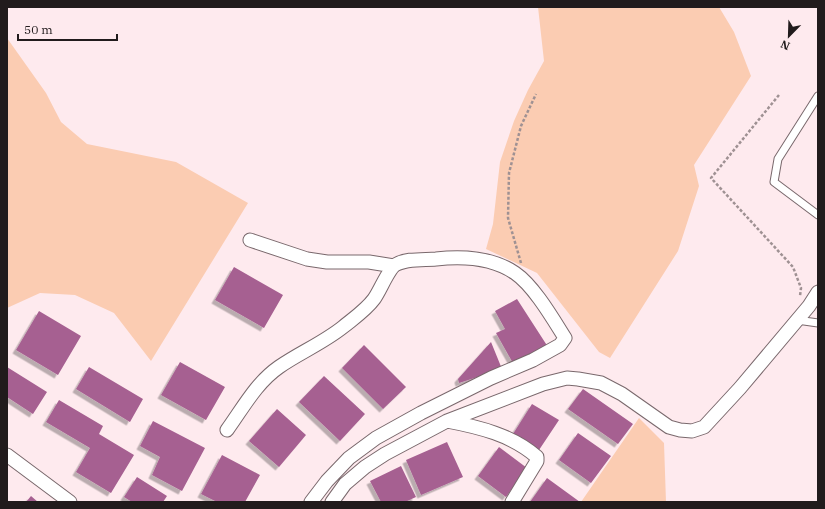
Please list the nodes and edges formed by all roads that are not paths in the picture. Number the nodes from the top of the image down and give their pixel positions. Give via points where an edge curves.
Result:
1 (818, 96) edge
2 (818, 216) edge
3 (250, 240) dead end
4 (394, 266) junction
5 (818, 292) edge
6 (797, 320) junction
7 (818, 323) edge
8 (447, 421) junction
9 (227, 430) dead end
10 (7, 455) edge
11 (70, 502) edge
12 (311, 502) edge
13 (332, 502) edge
14 (512, 502) edge

1 - 2 lane via 778,159 774,182
3 - 4 street via 314,260 369,262
4 - 9 street via 374,299 362,312 273,372 258,386
4 - 12 street via 404,262 440,258 480,259 501,265 525,283 550,313 564,338 560,345 533,360 420,413 376,438 349,458
5 - 6 street
6 - 7 lane
6 - 8 street via 714,417 704,427 692,431 669,426 601,383 567,378 543,384
8 - 13 street via 365,467 345,484
8 - 14 street via 488,430 518,443 537,457 537,462
10 - 11 street

